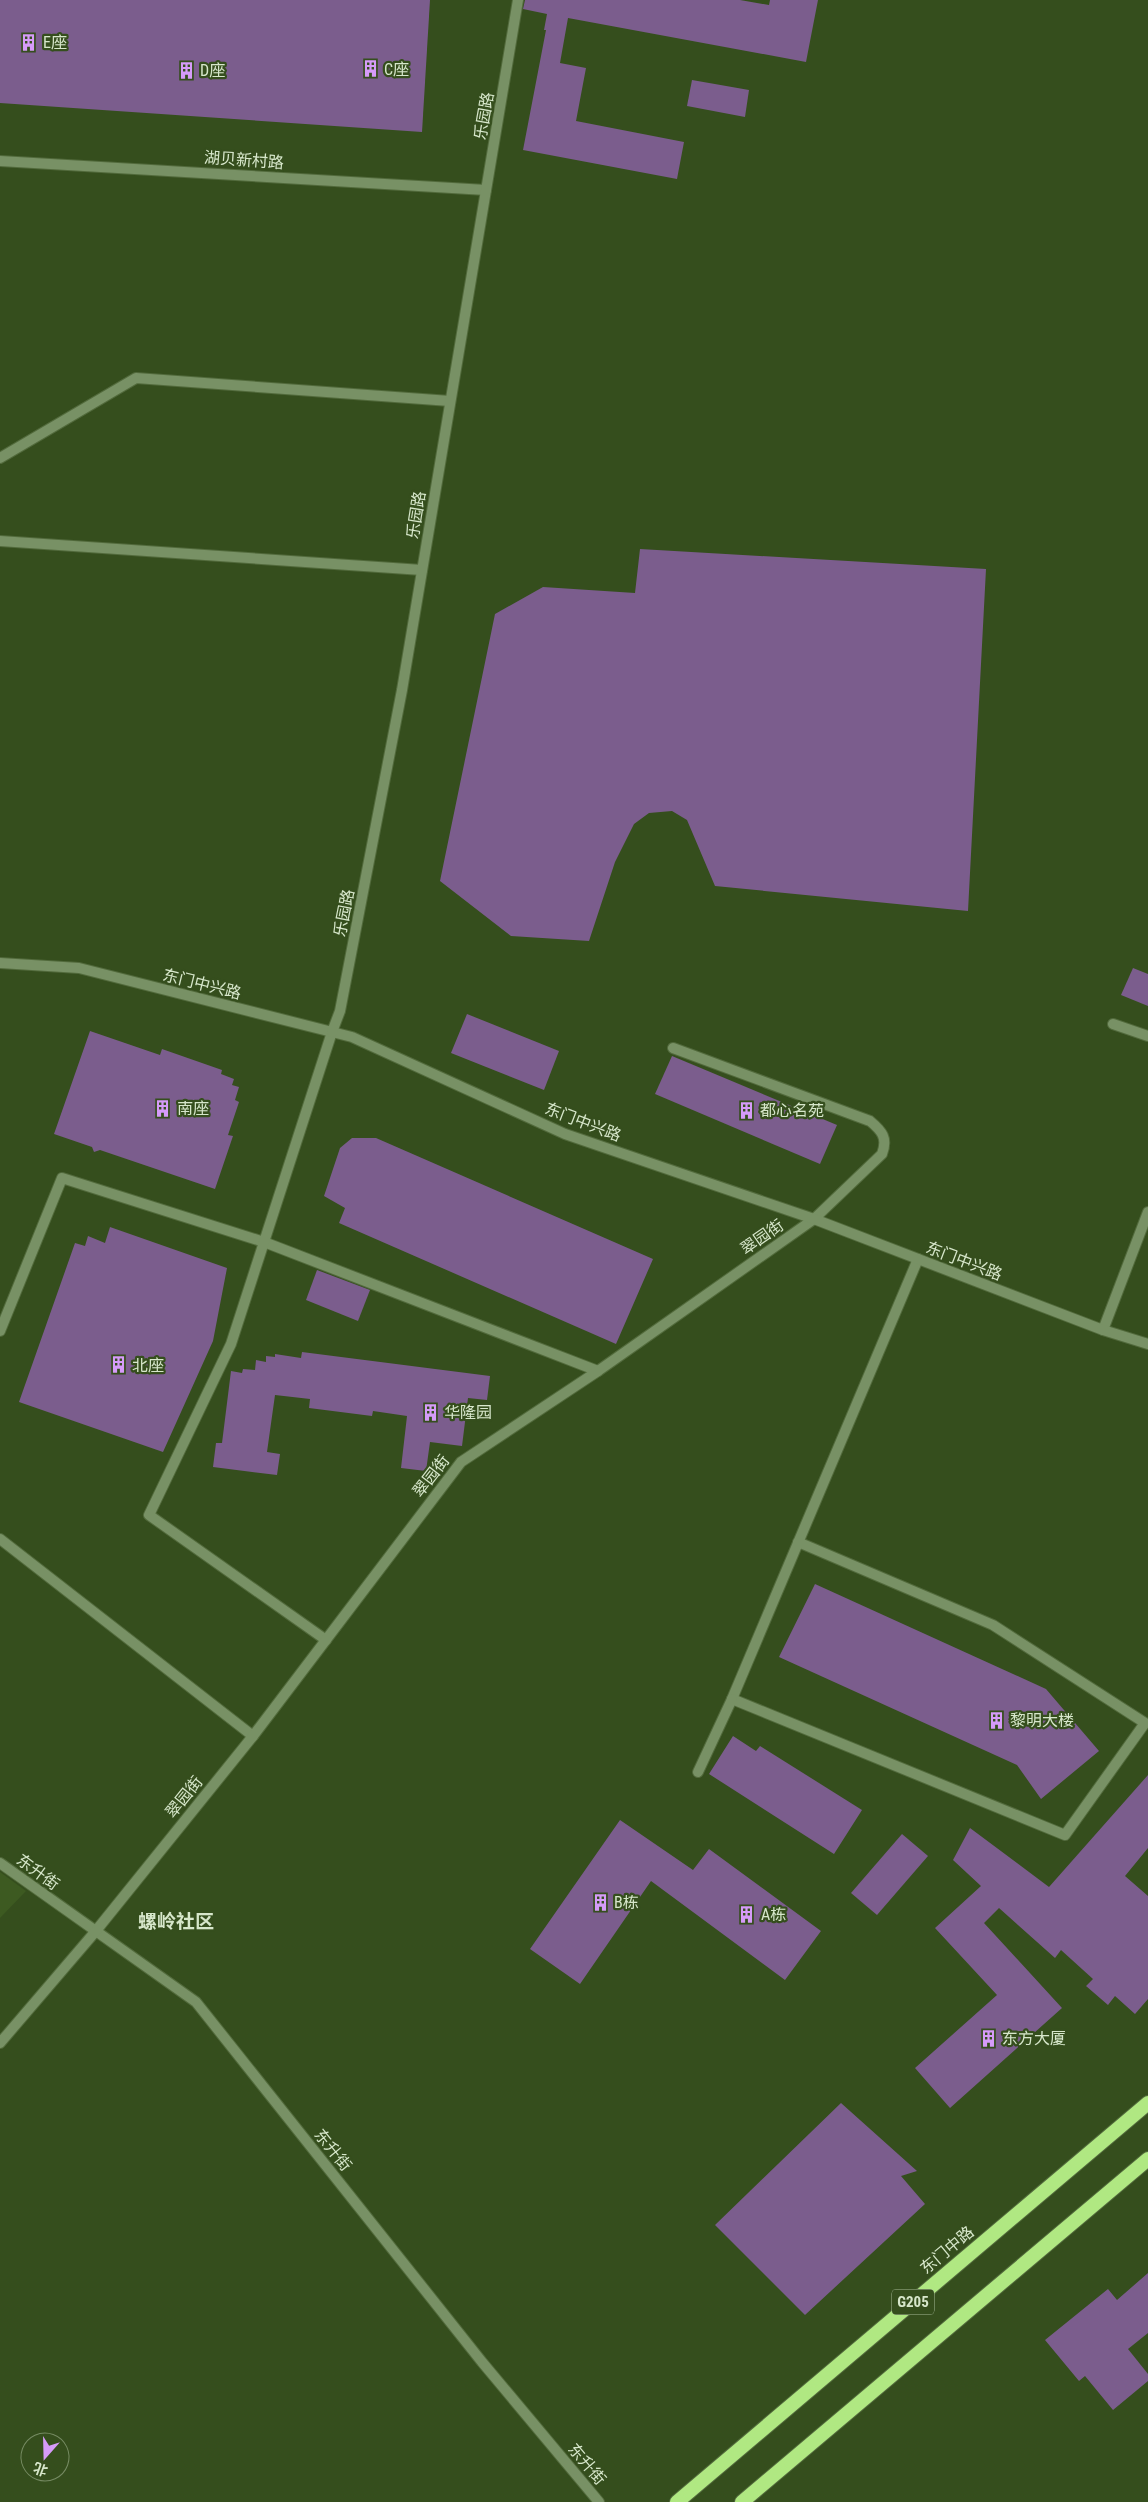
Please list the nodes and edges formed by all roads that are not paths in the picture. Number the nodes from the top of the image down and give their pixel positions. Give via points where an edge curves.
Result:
1 (518, 0) edge
2 (0, 160) edge
3 (486, 190) junction
4 (450, 401) junction
5 (0, 458) edge
6 (0, 541) edge
7 (422, 570) junction
8 (0, 963) edge
9 (1112, 1024) dead end
10 (332, 1032) junction
11 (1148, 1036) edge
12 (673, 1048) dead end
13 (1148, 1212) edge
14 (814, 1219) junction
15 (264, 1242) junction
16 (918, 1259) junction
17 (1103, 1330) junction
18 (0, 1331) edge
19 (1148, 1344) edge
20 (598, 1371) junction
21 (0, 1539) edge
22 (798, 1542) junction
23 (326, 1640) junction
24 (732, 1699) junction
25 (253, 1736) junction
26 (698, 1772) dead end
27 (0, 1863) edge
28 (94, 1932) junction
29 (0, 2043) edge
30 (1148, 2103) edge
31 (1148, 2159) edge
32 (599, 2502) edge
33 (677, 2502) edge
34 (742, 2502) edge

1 - 3 street, 乐园路
2 - 3 street, 湖贝新村路
3 - 4 street, 乐园路
4 - 5 street via 136,378
4 - 7 street, 乐园路
6 - 7 street
7 - 10 street, 乐园路 via 340,1011
8 - 10 street, 东门中兴路 via 79,968
9 - 11 street
10 - 14 street, 东门中兴路 via 352,1037 565,1134
10 - 15 street, 乐园路
12 - 14 street, 翠园街 via 870,1121 883,1132 886,1144 882,1154
13 - 17 street
14 - 16 street, 东门中兴路
14 - 20 street, 翠园街
15 - 18 street via 62,1178
15 - 20 street
15 - 23 street, 乐园路 via 231,1344 149,1515
16 - 17 street, 东门中兴路
16 - 22 street
17 - 19 street, 东门中兴路
20 - 23 street, 翠园街 via 461,1462
21 - 25 street
22 - 24 street
22 - 24 street via 993,1624 1145,1723 1065,1834
23 - 25 street, 翠园街
24 - 26 street
25 - 28 street, 翠园街
27 - 28 street, 东升街
28 - 29 street, 翠园街
28 - 32 street, 东升街 via 196,2002 482,2362
30 - 33 highway, 东门中路 / G205
31 - 34 highway, G205

